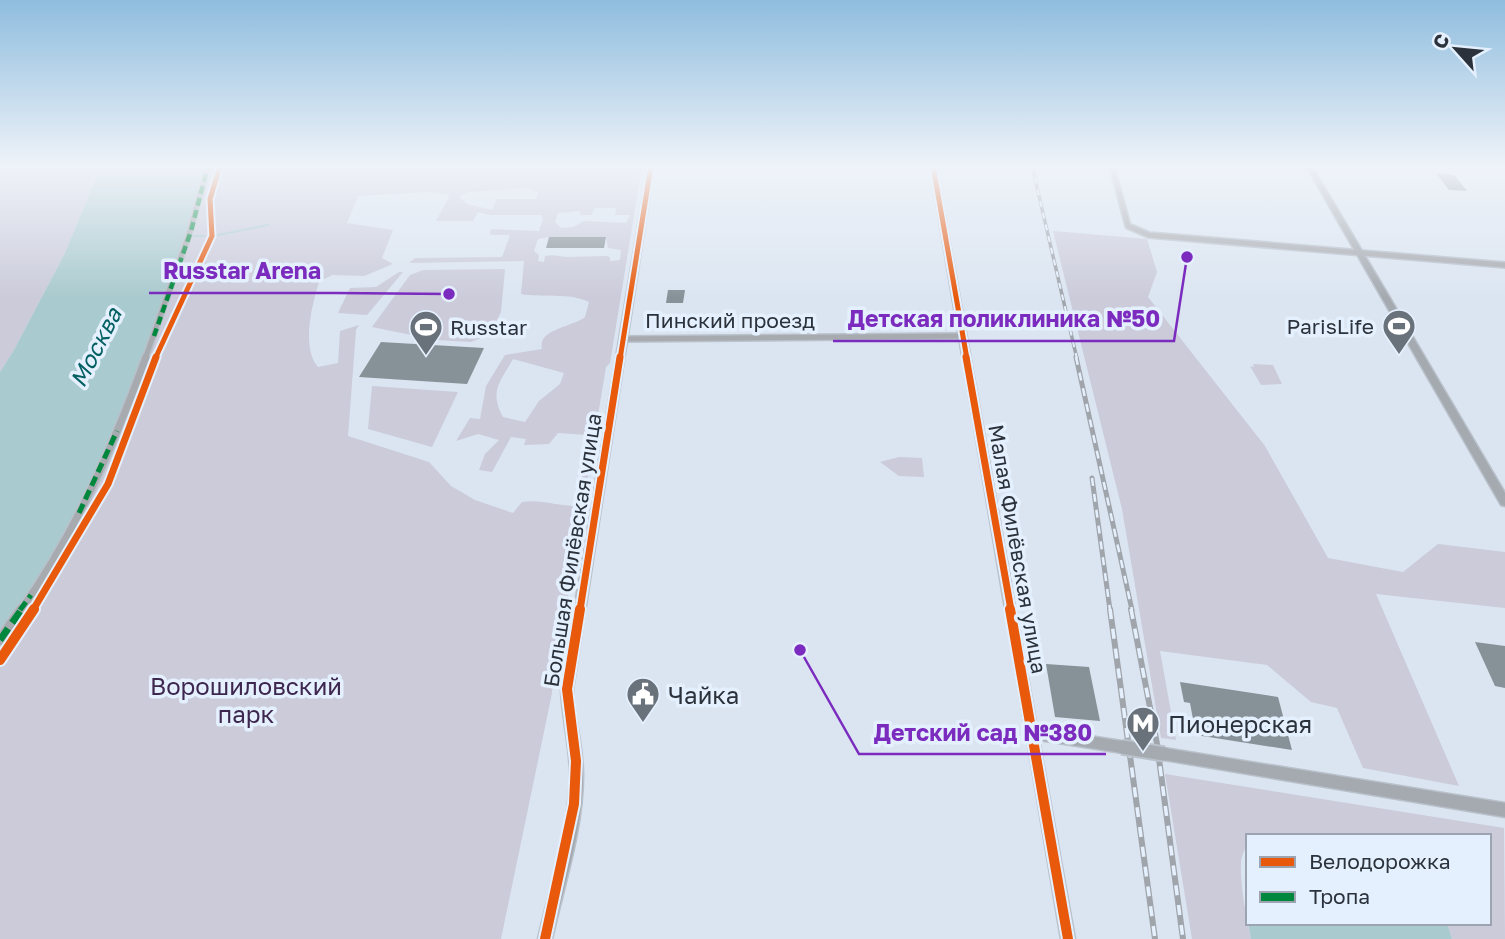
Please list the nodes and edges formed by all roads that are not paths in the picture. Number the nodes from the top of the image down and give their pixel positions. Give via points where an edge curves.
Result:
1 (197, 210) edge
2 (644, 210) edge
3 (941, 210) edge
4 (1124, 210) edge
5 (1335, 210) edge
6 (1360, 253) junction
7 (1505, 265) edge
8 (963, 336) junction
9 (622, 338) junction
10 (1505, 502) edge
11 (0, 640) edge
12 (1032, 733) junction
13 (1505, 810) edge
14 (545, 939) edge
15 (1068, 939) edge

1 - 11 street via 127,408 94,485 52,565
2 - 9 street, Большая Филёвская улица
3 - 8 street, Малая Филёвская улица
4 - 6 street via 1128,226 1149,235
5 - 6 street
6 - 7 street
6 - 10 street
8 - 9 street, Пинский проезд
8 - 12 street, Малая Филёвская улица
9 - 14 street, Большая Филёвская улица via 567,689 576,785
12 - 13 street, bridge
12 - 15 street, Малая Филёвская улица

